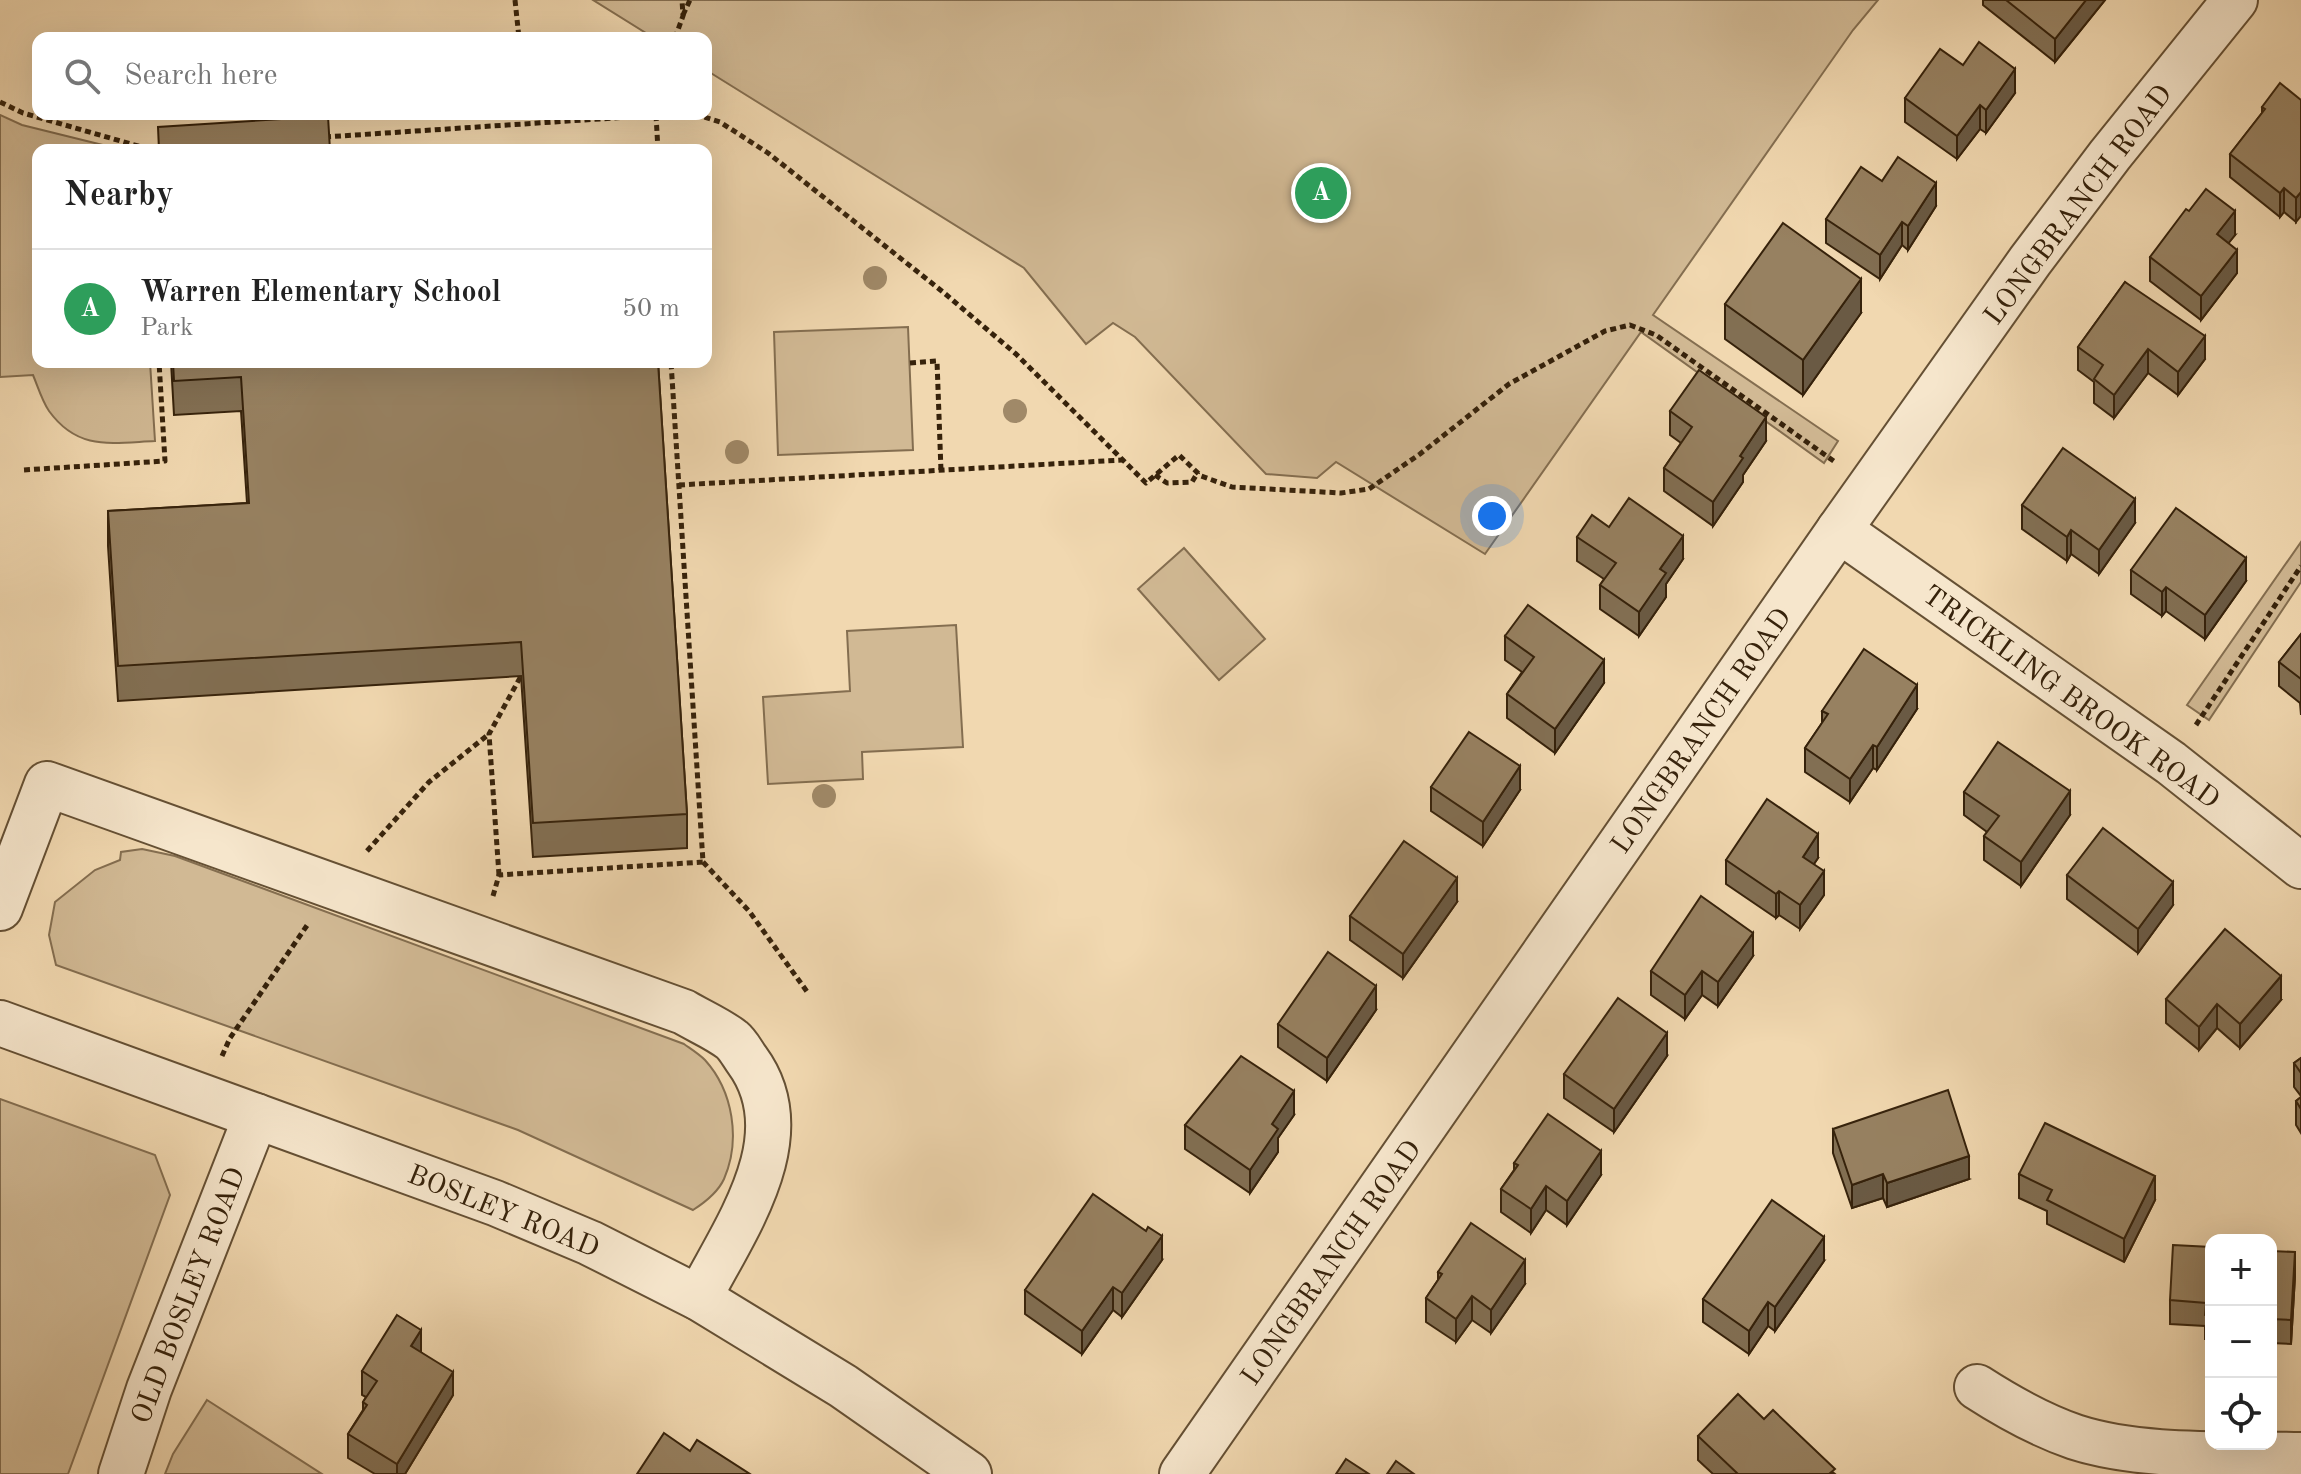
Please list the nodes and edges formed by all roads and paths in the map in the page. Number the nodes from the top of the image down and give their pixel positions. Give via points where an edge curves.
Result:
1 (515, 0) edge
2 (682, 0) edge
3 (690, 0) edge
4 (2235, 0) edge
5 (683, 16) junction
6 (518, 32) edge
7 (677, 32) edge
8 (0, 102) edge
9 (32, 116) edge
10 (712, 119) edge
11 (47, 120) edge
12 (526, 120) edge
13 (584, 120) edge
14 (656, 120) edge
15 (526, 124) junction
16 (319, 137) edge
17 (128, 144) edge
18 (658, 144) edge
19 (910, 363) dead end
20 (159, 368) edge
21 (671, 368) edge
22 (1123, 460) junction
23 (1837, 463) dead end
24 (24, 470) dead end
25 (941, 471) junction
26 (1198, 472) junction
27 (1155, 475) junction
28 (679, 485) junction
29 (1839, 530) junction
30 (2301, 566) edge
31 (521, 676) edge
32 (2196, 725) dead end
33 (703, 862) junction
34 (2301, 866) edge
35 (499, 875) junction
36 (0, 908) edge
37 (479, 939) junction
38 (808, 993) dead end
39 (0, 1023) edge
40 (256, 1116) junction
41 (699, 1298) junction
42 (1977, 1387) dead end
43 (2301, 1455) edge
44 (121, 1474) edge
45 (969, 1474) edge
46 (1182, 1474) edge

1 - 6 path
2 - 5 path
3 - 5 path
4 - 29 street, LONGBRANCH ROAD via 2039,249
5 - 7 path
8 - 9 path
10 - 22 path via 768,153 943,292 1016,354
11 - 17 path
12 - 15 path
13 - 15 path
14 - 18 path
15 - 16 path
19 - 25 path via 937,361
20 - 24 path via 165,461
21 - 28 path
22 - 25 path
22 - 27 path via 1146,483
23 - 26 path via 1656,335 1630,325 1605,331 1509,384 1369,489 1341,493 1232,487
25 - 28 path
26 - 27 path via 1192,482 1167,483
26 - 27 path via 1179,455
28 - 33 path
29 - 34 street, TRICKLING BROOK ROAD via 2171,763
29 - 46 street, LONGBRANCH ROAD
30 - 32 path
31 - 35 path via 489,734
33 - 35 path
33 - 38 path via 749,911
35 - 37 path
36 - 37 street via 47,784
37 - 41 street via 684,1012 733,1041 757,1074 769,1139 756,1188
39 - 40 street, BOSLEY ROAD
40 - 41 street, BOSLEY ROAD via 495,1203
40 - 44 street, OLD BOSLEY ROAD
41 - 45 street, BOSLEY ROAD via 843,1386
42 - 43 street via 2021,1415 2076,1437 2133,1450

